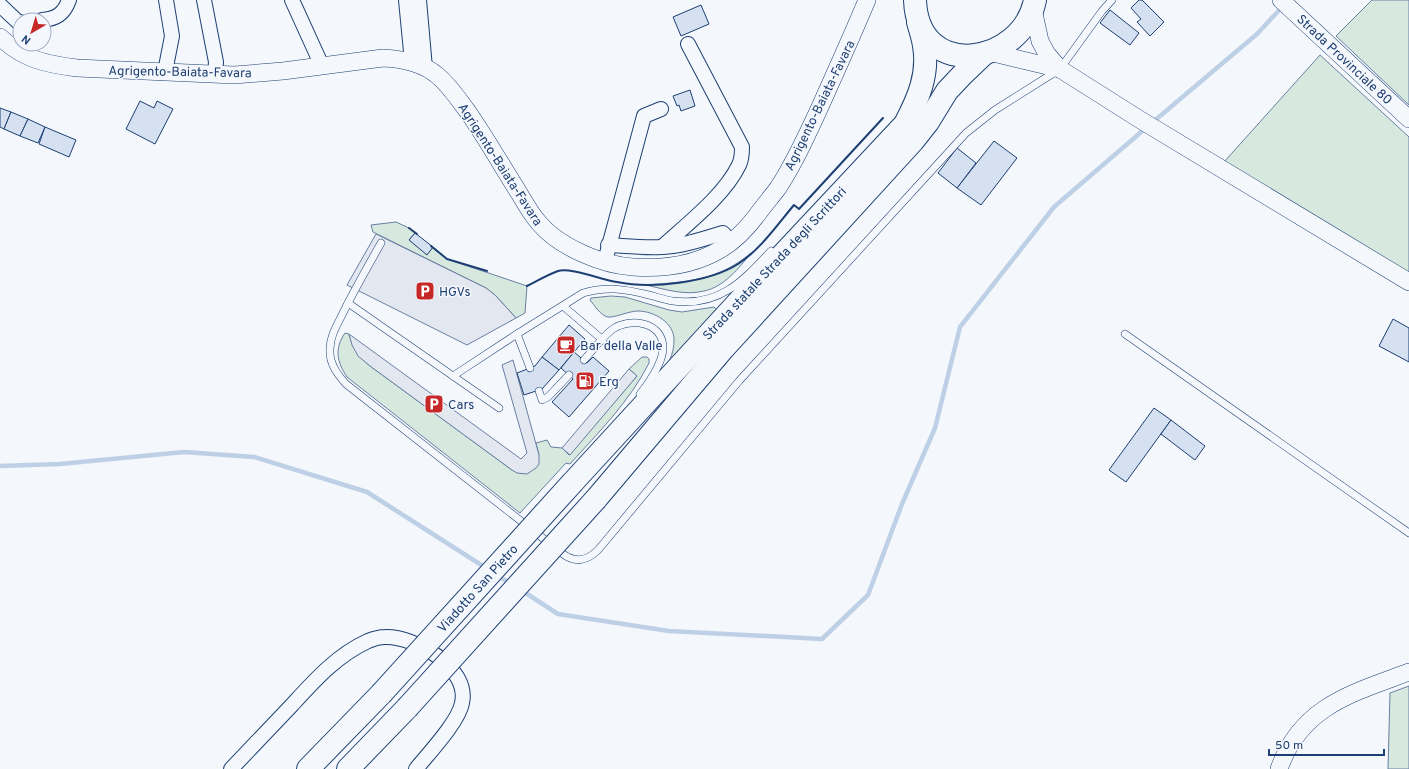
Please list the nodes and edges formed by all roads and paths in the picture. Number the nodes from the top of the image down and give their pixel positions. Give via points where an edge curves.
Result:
1 (69, 0) edge
2 (166, 0) edge
3 (204, 0) edge
4 (292, 0) edge
5 (406, 0) edge
6 (419, 0) edge
7 (867, 0) edge
8 (915, 0) edge
9 (1112, 0) edge
10 (1282, 0) edge
11 (1034, 2) edge
12 (0, 5) edge
13 (12, 16) edge
14 (52, 19) edge
15 (918, 22) junction
16 (0, 37) edge
17 (688, 44) dead end
18 (987, 52) junction
19 (419, 65) junction
20 (322, 66) junction
21 (1060, 69) junction
22 (165, 72) junction
23 (215, 74) junction
24 (661, 109) dead end
25 (1409, 119) edge
26 (905, 124) junction
27 (885, 134) dead end
28 (731, 242) junction
29 (381, 243) dead end
30 (778, 244) dead end
31 (608, 245) junction
32 (662, 247) junction
33 (605, 261) junction
34 (1409, 282) edge
35 (348, 303) junction
36 (563, 306) junction
37 (517, 334) junction
38 (1125, 334) dead end
39 (603, 340) junction
40 (584, 360) dead end
41 (530, 368) dead end
42 (569, 375) dead end
43 (453, 376) junction
44 (539, 391) dead end
45 (634, 402) dead end
46 (499, 408) dead end
47 (625, 414) dead end
48 (573, 482) junction
49 (1409, 533) edge
50 (1409, 672) edge
51 (231, 769) edge
52 (308, 769) edge
53 (348, 769) edge
54 (416, 769) edge
55 (1279, 769) edge

1 - 14 street via 66,7
2 - 22 street via 172,36
3 - 23 street via 216,62
4 - 20 street
5 - 19 street
6 - 19 street
7 - 28 street, Agrigento-Baiata-Favara via 800,150 778,188
8 - 15 main road, Strada statale Strada degli Scrittori
9 - 21 lane
10 - 25 street, Strada Provinciale 80
11 - 18 main road via 1023,28 1016,36
11 - 21 street via 1040,40 1047,54
12 - 13 street
15 - 18 main road via 931,42 944,51 964,56
15 - 26 main road, Strada statale Strada degli Scrittori via 924,47 925,76 917,102
16 - 22 street, Agrigento-Baiata-Favara via 23,55 57,66
17 - 32 street via 742,147 742,156 740,164 727,183 704,210
18 - 21 street
18 - 53 main road, Strada statale Strada degli Scrittori, bridge via 947,91 913,141 723,349 596,499
19 - 20 street, Agrigento-Baiata-Favara via 383,58
19 - 33 street, Agrigento-Baiata-Favara via 438,75 461,102 541,226 566,245
20 - 23 street, Agrigento-Baiata-Favara via 234,75
21 - 34 street
21 - 35 lane via 995,110 966,133 739,381 598,550 585,559 577,560 563,554 346,384 331,362 330,349 332,336
22 - 23 street, Agrigento-Baiata-Favara
24 - 31 street via 644,116
26 - 27 lane
26 - 48 main road, Strada statale Strada degli Scrittori
28 - 32 street via 723,233
28 - 33 street, Agrigento-Baiata-Favara via 700,259 665,267 627,267
29 - 35 lane
30 - 36 lane via 739,283 709,299 691,302 672,301 630,290 610,288 583,293
31 - 32 street
31 - 33 street
35 - 43 lane
36 - 37 lane
36 - 39 lane
37 - 41 lane
37 - 43 lane
38 - 49 lane
39 - 40 lane
39 - 45 lane via 612,329 633,322 652,328 658,333 663,348 658,365
42 - 44 lane via 548,397 542,400
43 - 46 lane
47 - 48 lane
48 - 52 main road, Viadotto San Pietro, bridge via 380,694
50 - 55 street via 1342,698 1318,713 1295,738
51 - 54 street via 326,669 368,641 384,637 414,642 432,652 455,672 462,687 463,702 458,716

